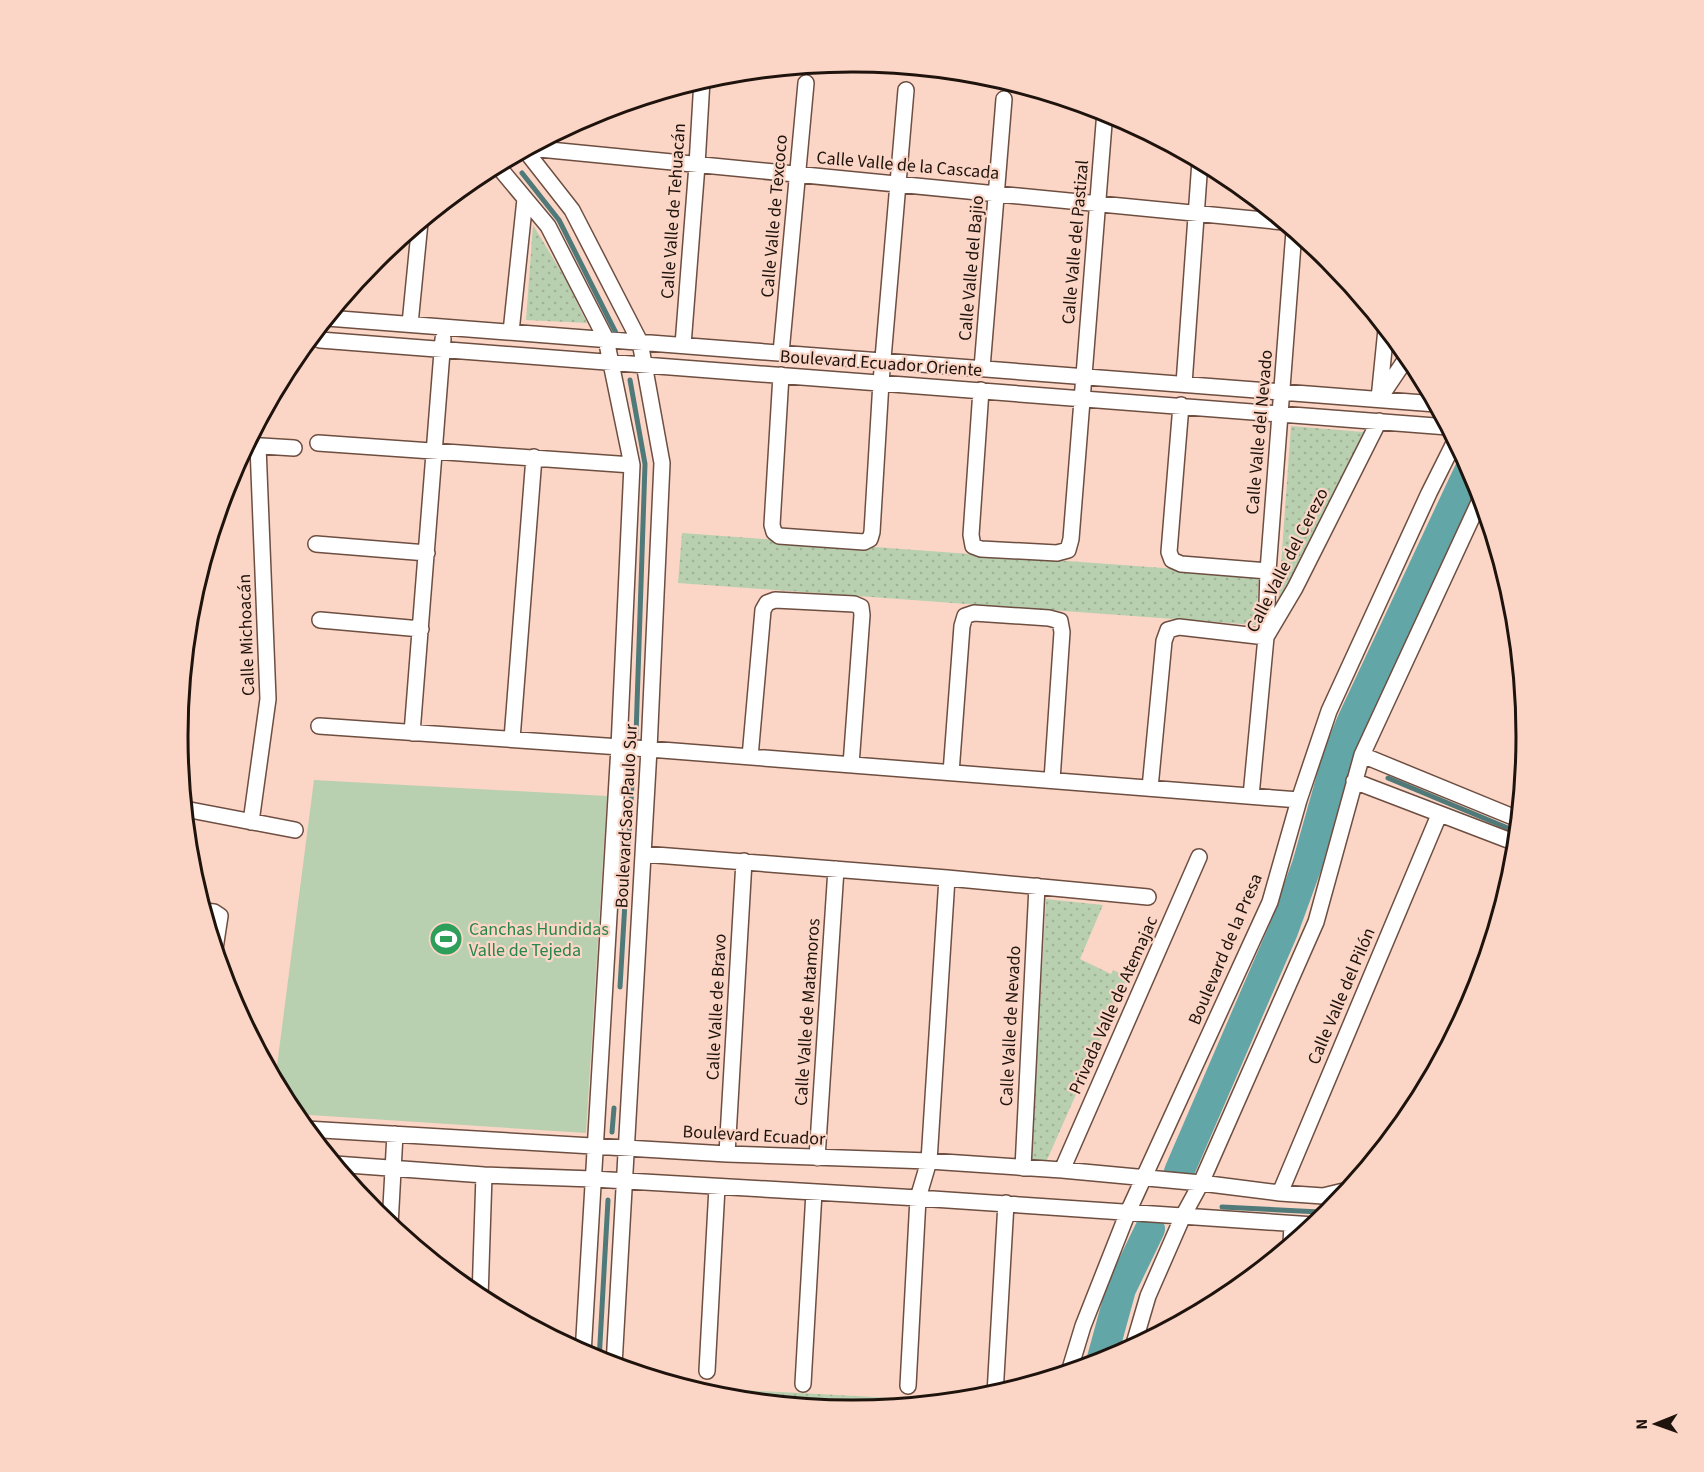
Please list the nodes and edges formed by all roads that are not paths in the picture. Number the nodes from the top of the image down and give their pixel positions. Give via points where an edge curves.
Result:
1 (806, 83) dead end
2 (702, 90) edge
3 (906, 90) dead end
4 (1004, 99) dead end
5 (1104, 122) edge
6 (540, 150) edge
7 (531, 155) edge
8 (698, 165) junction
9 (1199, 171) edge
10 (503, 172) edge
11 (798, 174) junction
12 (898, 184) junction
13 (997, 193) junction
14 (525, 199) junction
15 (1098, 203) junction
16 (1197, 213) junction
17 (1270, 221) edge
18 (419, 233) edge
19 (1293, 240) edge
20 (336, 319) edge
21 (410, 324) junction
22 (444, 327) junction
23 (511, 332) junction
24 (606, 339) junction
25 (319, 340) edge
26 (1385, 340) edge
27 (640, 342) junction
28 (683, 345) junction
29 (442, 349) junction
30 (782, 353) junction
31 (884, 360) junction
32 (611, 362) junction
33 (644, 365) junction
34 (1402, 365) edge
35 (982, 368) junction
36 (781, 375) junction
37 (1084, 376) junction
38 (881, 382) junction
39 (1184, 384) junction
40 (981, 390) junction
41 (1282, 392) junction
42 (1082, 398) junction
43 (1379, 399) junction
44 (1426, 403) edge
45 (1181, 405) junction
46 (1281, 413) junction
47 (1380, 420) junction
48 (1439, 426) edge
49 (318, 443) dead end
50 (254, 446) edge
51 (294, 448) dead end
52 (1451, 449) edge
53 (435, 450) junction
54 (252, 451) edge
55 (534, 457) junction
56 (632, 465) junction
57 (1476, 509) edge
58 (316, 544) dead end
59 (427, 553) junction
60 (1268, 571) junction
61 (320, 620) dead end
62 (421, 629) junction
63 (1266, 637) junction
64 (319, 726) dead end
65 (412, 733) junction
66 (512, 740) junction
67 (619, 747) junction
68 (649, 748) junction
69 (1362, 755) junction
70 (750, 757) junction
71 (851, 765) junction
72 (951, 772) junction
73 (1052, 780) junction
74 (1354, 781) junction
75 (1150, 788) junction
76 (1251, 796) junction
77 (1299, 800) junction
78 (193, 810) edge
79 (1439, 815) junction
80 (1511, 816) edge
81 (251, 822) junction
82 (295, 830) dead end
83 (1507, 840) edge
84 (643, 854) junction
85 (1199, 857) dead end
86 (744, 861) junction
87 (836, 869) junction
88 (947, 878) junction
89 (1037, 886) junction
90 (1148, 897) dead end
91 (212, 912) edge
92 (218, 931) edge
93 (318, 1130) edge
94 (394, 1134) junction
95 (595, 1146) junction
96 (627, 1148) junction
97 (727, 1154) junction
98 (817, 1158) junction
99 (929, 1161) junction
100 (345, 1165) edge
101 (393, 1168) junction
102 (1023, 1168) junction
103 (1062, 1170) junction
104 (484, 1175) junction
105 (1145, 1177) junction
106 (593, 1179) junction
107 (624, 1181) junction
108 (1201, 1183) junction
109 (717, 1186) junction
110 (814, 1192) junction
111 (1280, 1193) junction
112 (1333, 1194) edge
113 (918, 1198) junction
114 (1006, 1203) junction
115 (1128, 1212) junction
116 (391, 1214) edge
117 (1183, 1216) junction
118 (1292, 1225) junction
119 (1301, 1225) edge
120 (1292, 1234) edge
121 (480, 1286) edge
122 (1136, 1336) edge
123 (585, 1343) edge
124 (615, 1355) edge
125 (1072, 1362) edge
126 (707, 1371) dead end
127 (803, 1384) dead end
128 (996, 1384) edge
129 (908, 1386) dead end

1 - 11 street, Calle Valle de Texcoco
2 - 8 street, Calle Valle de Tehuacán
3 - 12 street
4 - 13 street, Calle Valle del Bajio
5 - 15 street, Calle Valle del Pastizal
6 - 8 street, Calle Valle de la Cascada
7 - 27 street, Boulevard Sao Paulo Sur via 572,210
8 - 11 street, Calle Valle de la Cascada
8 - 28 street, Calle Valle de Tehuacán
9 - 16 street
10 - 14 street, Boulevard Sao Paulo Sur
11 - 12 street, Calle Valle de la Cascada
11 - 30 street, Calle Valle de Texcoco
12 - 13 street, Calle Valle de la Cascada
12 - 31 street
13 - 15 street, Calle Valle de la Cascada
13 - 35 street, Calle Valle del Bajio
14 - 23 street
14 - 24 street, Boulevard Sao Paulo Sur via 548,226
15 - 16 street, Calle Valle de la Cascada
15 - 37 street, Calle Valle del Pastizal
16 - 17 street, Calle Valle de la Cascada
16 - 39 street
18 - 21 street
19 - 41 street, Calle Valle del Nevado
20 - 21 street, Boulevard Ecuador Oriente
21 - 22 street, Boulevard Ecuador Oriente
22 - 23 street, Boulevard Ecuador Oriente
22 - 29 street
23 - 24 street, Boulevard Ecuador Oriente
24 - 27 street, Boulevard Ecuador Oriente
24 - 32 street, Boulevard Sao Paulo Sur
25 - 29 street, Boulevard Ecuador Oriente
26 - 43 street
27 - 28 street, Boulevard Ecuador Oriente
27 - 33 street, Boulevard Sao Paulo Sur
28 - 30 street, Boulevard Ecuador Oriente
29 - 32 street, Boulevard Ecuador Oriente
29 - 53 street
30 - 31 street, Boulevard Ecuador Oriente
31 - 35 street, Boulevard Ecuador Oriente
31 - 38 street
32 - 33 street, Boulevard Ecuador Oriente
32 - 56 street, Boulevard Sao Paulo Sur
33 - 36 street, Boulevard Ecuador Oriente
33 - 68 street, Boulevard Sao Paulo Sur via 662,463
34 - 43 street
35 - 37 street, Boulevard Ecuador Oriente
36 - 38 street, Boulevard Ecuador Oriente
36 - 38 street via 774,532 779,536 864,542 872,532
37 - 39 street, Boulevard Ecuador Oriente
37 - 42 street, Calle Valle del Pastizal
38 - 40 street, Boulevard Ecuador Oriente
39 - 41 street, Boulevard Ecuador Oriente
40 - 42 street, Boulevard Ecuador Oriente
40 - 42 street, Calle Valle del Pastizal via 971,535 973,546 981,549 1057,553 1068,550
41 - 43 street, Boulevard Ecuador Oriente
41 - 46 street, Calle Valle del Nevado
42 - 45 street, Boulevard Ecuador Oriente
43 - 44 street, Boulevard Ecuador Oriente
45 - 46 street, Boulevard Ecuador Oriente
45 - 60 street via 1169,552 1172,560
46 - 47 street, Boulevard Ecuador Oriente
46 - 60 street, Calle Valle del Nevado
47 - 48 street, Boulevard Ecuador Oriente
47 - 63 street, Calle Valle del Cerezo
49 - 53 street
50 - 51 street
52 - 77 street, Boulevard de la Presa via 1329,711
53 - 55 street
53 - 59 street
54 - 81 street, Calle Michoacán via 268,699
55 - 56 street
55 - 66 street
56 - 67 street, Boulevard Sao Paulo Sur
57 - 69 street
58 - 59 street
59 - 62 street
60 - 63 street, Calle Valle del Nevado
61 - 62 street
62 - 65 street
63 - 75 street via 1179,627 1168,630
63 - 76 street, Calle Valle del Cerezo
64 - 65 street
65 - 66 street
66 - 67 street
67 - 68 street
67 - 95 street, Boulevard Sao Paulo Sur
68 - 70 street
68 - 84 street, Boulevard Sao Paulo Sur
69 - 74 street
69 - 80 street
70 - 71 street
70 - 71 street via 763,610 767,603 775,600 854,604 861,607 862,615
71 - 72 street
72 - 73 street
72 - 73 street via 965,616 974,613 1049,618 1060,621 1062,632
73 - 75 street
74 - 79 street
74 - 108 street via 1316,922
75 - 76 street
76 - 77 street
77 - 105 street, Boulevard de la Presa via 1270,902
78 - 81 street
79 - 83 street
79 - 111 street, Calle Valle del Pilón
81 - 82 street
84 - 86 street
84 - 96 street, Boulevard Sao Paulo Sur
85 - 103 street, Privada Valle de Atemajac
86 - 87 street
86 - 97 street, Calle Valle de Bravo
87 - 88 street
87 - 98 street, Calle Valle de Matamoros
88 - 89 street
88 - 99 street
89 - 90 street
89 - 102 street, Calle Valle de Nevado
91 - 92 street via 220,916
93 - 94 street, Boulevard Ecuador
94 - 95 street, Boulevard Ecuador
94 - 101 street
95 - 96 street, Boulevard Ecuador
95 - 106 street, Boulevard Sao Paulo Sur
96 - 97 street, Boulevard Ecuador
96 - 107 street, Boulevard Sao Paulo Sur
97 - 98 street, Boulevard Ecuador
98 - 99 street, Boulevard Ecuador
99 - 102 street, Boulevard Ecuador
99 - 113 street
100 - 101 street
101 - 104 street
101 - 116 street
102 - 103 street, Boulevard Ecuador
103 - 105 street, Boulevard Ecuador
104 - 106 street
104 - 121 street
105 - 108 street, Boulevard Ecuador
105 - 115 street, Boulevard de la Presa
106 - 107 street
106 - 123 street, Boulevard Sao Paulo Sur
107 - 109 street
107 - 124 street, Boulevard Sao Paulo Sur
108 - 111 street, Boulevard Ecuador
108 - 117 street
109 - 110 street
109 - 126 street
110 - 113 street
110 - 127 street
111 - 112 street, Boulevard Ecuador
113 - 114 street
113 - 129 street
114 - 115 street
114 - 128 street
115 - 117 street
115 - 125 street, Boulevard de la Presa
117 - 118 street
117 - 122 street via 1148,1296
118 - 119 street
118 - 120 street

